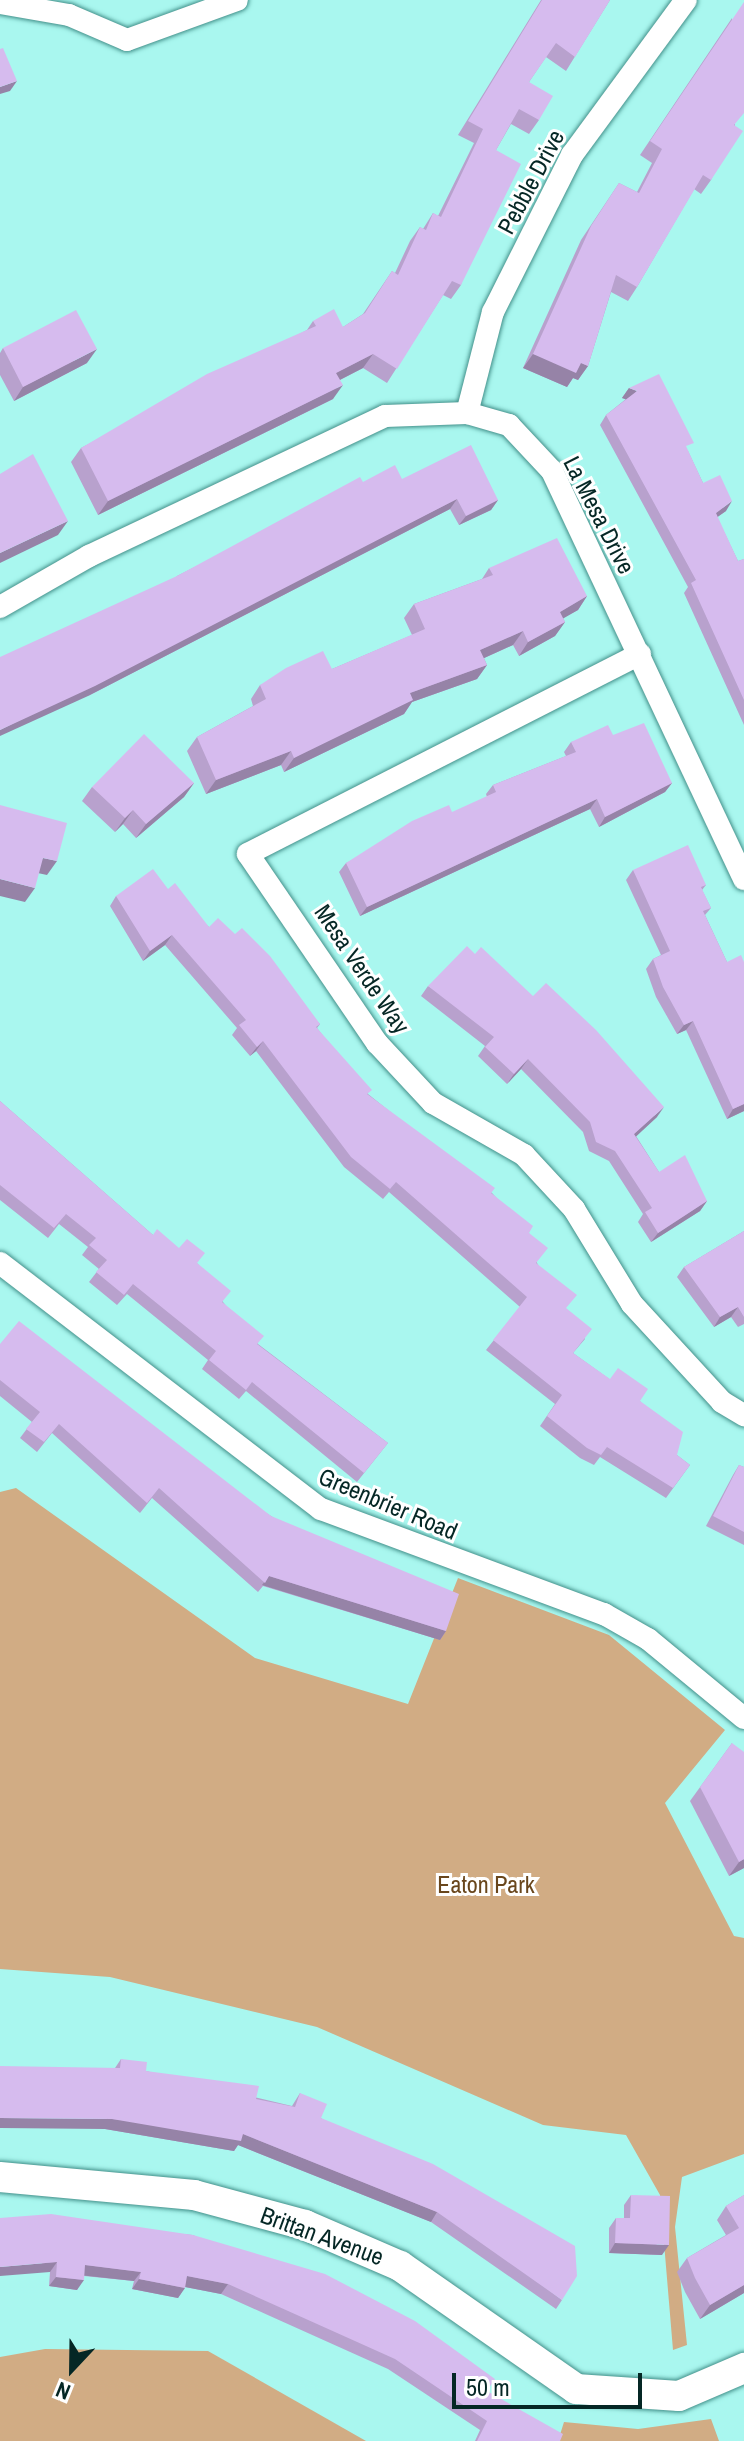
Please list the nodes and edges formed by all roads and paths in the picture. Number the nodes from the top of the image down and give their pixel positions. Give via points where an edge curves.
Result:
1 (237, 0) edge
2 (686, 0) edge
3 (0, 3) edge
4 (467, 413) junction
5 (0, 607) edge
6 (640, 654) junction
7 (744, 879) edge
8 (1, 1266) edge
9 (744, 1415) edge
10 (744, 1718) edge
11 (0, 2177) edge
12 (744, 2368) edge

1 - 3 street via 127,40 69,15
2 - 4 street, Pebble Drive via 572,155 493,312
4 - 5 street, La Mesa Drive via 385,416 89,556
4 - 6 street, La Mesa Drive via 509,425 552,471
6 - 7 street, La Mesa Drive
6 - 9 street, Mesa Verde Way via 248,854 377,1043 433,1103 524,1155 574,1209 632,1304 722,1402
8 - 10 street, Greenbrier Road via 321,1509 604,1614 648,1639
11 - 12 main road, Brittan Avenue via 194,2195 305,2225 400,2266 576,2389 679,2396

